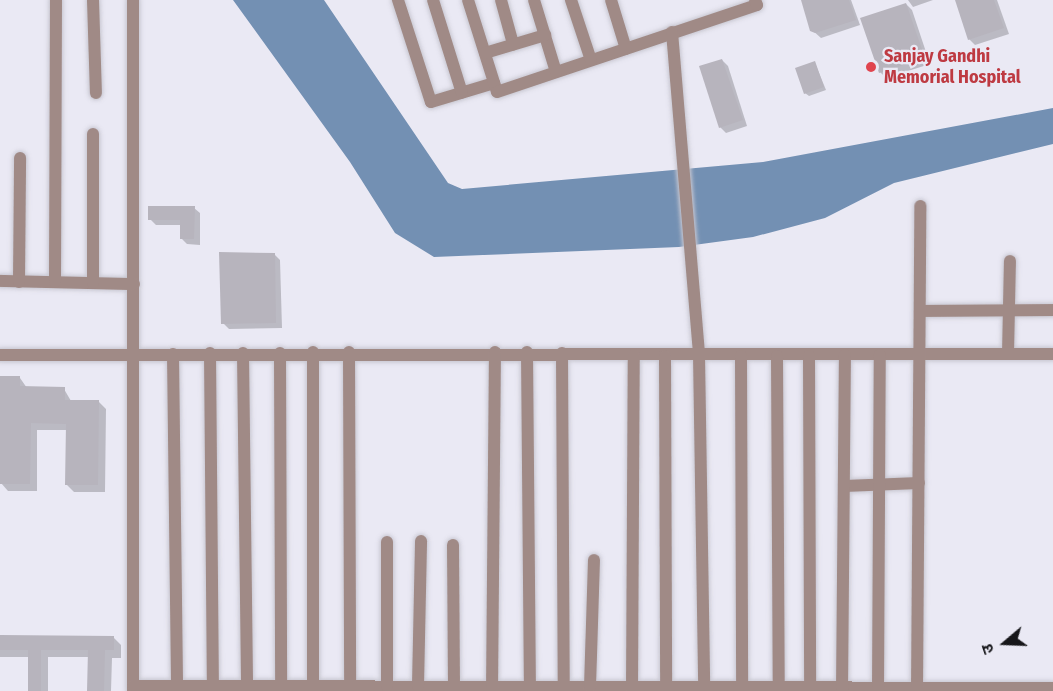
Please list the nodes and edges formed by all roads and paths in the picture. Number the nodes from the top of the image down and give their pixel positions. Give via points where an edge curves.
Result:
1 (56, 0) edge
2 (93, 0) edge
3 (133, 0) edge
4 (398, 0) edge
5 (433, 0) edge
6 (468, 0) edge
7 (501, 0) edge
8 (534, 0) edge
9 (571, 0) edge
10 (611, 0) edge
11 (755, 0) edge
12 (672, 32) junction
13 (545, 35) junction
14 (513, 44) junction
15 (626, 49) junction
16 (484, 52) junction
17 (591, 60) junction
18 (556, 72) junction
19 (494, 83) junction
20 (96, 93) dead end
21 (462, 93) junction
22 (93, 134) dead end
23 (20, 158) dead end
24 (920, 206) dead end
25 (1010, 261) dead end
26 (0, 281) edge
27 (19, 282) junction
28 (55, 282) junction
29 (93, 284) junction
30 (134, 284) junction
31 (1010, 309) junction
32 (1053, 310) edge
33 (920, 311) junction
34 (312, 352) junction
35 (349, 352) junction
36 (495, 352) junction
37 (527, 352) junction
38 (210, 353) junction
39 (243, 353) junction
40 (280, 353) junction
41 (562, 353) junction
42 (132, 354) junction
43 (173, 354) junction
44 (1008, 354) junction
45 (1053, 354) edge
46 (0, 355) edge
47 (634, 355) junction
48 (845, 355) junction
49 (880, 355) junction
50 (920, 355) junction
51 (665, 356) junction
52 (699, 356) junction
53 (741, 356) junction
54 (777, 356) junction
55 (809, 356) junction
56 (919, 483) junction
57 (879, 485) junction
58 (844, 486) junction
59 (387, 542) dead end
60 (421, 542) dead end
61 (453, 545) dead end
62 (594, 560) dead end
63 (387, 686) junction
64 (418, 686) junction
65 (590, 687) junction
66 (133, 688) edge
67 (177, 688) edge
68 (213, 688) edge
69 (247, 688) edge
70 (281, 688) edge
71 (313, 688) edge
72 (445, 688) edge
73 (1053, 688) edge
74 (350, 689) edge
75 (492, 689) edge
76 (530, 689) edge
77 (564, 689) edge
78 (632, 689) edge
79 (666, 689) edge
80 (704, 689) edge
81 (742, 689) edge
82 (779, 689) edge
83 (810, 689) edge
84 (842, 689) edge
85 (878, 689) edge
86 (917, 689) edge
87 (950, 689) edge
88 (986, 689) edge
89 (1023, 689) edge

1 - 28 street
2 - 20 street
3 - 30 street
4 - 21 street via 431,102
5 - 21 street
6 - 16 street
7 - 14 street
8 - 13 street
9 - 17 street
10 - 15 street
11 - 12 street via 757,5
12 - 15 street
12 - 52 street
13 - 14 street
13 - 18 street
14 - 16 street
15 - 17 street
16 - 19 street
17 - 18 street
18 - 19 street via 497,92
19 - 21 street
22 - 29 street
23 - 27 street
24 - 33 street
25 - 31 street
26 - 27 street
27 - 28 street
28 - 29 street
29 - 30 street
30 - 42 street
31 - 32 street
31 - 33 street
31 - 44 street
33 - 50 street
34 - 35 street
34 - 40 street
34 - 71 street
35 - 36 street
35 - 74 street
36 - 37 street
36 - 75 street
37 - 41 street
37 - 76 street
38 - 39 street
38 - 43 street
38 - 68 street
39 - 40 street
39 - 69 street
40 - 70 street
41 - 47 street
41 - 77 street
42 - 43 street
42 - 46 street
42 - 66 street
43 - 67 street
44 - 45 street
44 - 50 street
47 - 51 street
47 - 78 street
48 - 49 street
48 - 55 street
48 - 58 street
49 - 50 street
49 - 57 street
50 - 56 street
51 - 52 street
51 - 79 street
52 - 53 street
52 - 80 street
53 - 54 street
53 - 81 street
54 - 55 street
54 - 82 street
55 - 83 street
56 - 57 street
56 - 86 street
57 - 58 street
57 - 85 street
58 - 84 street
59 - 63 street
60 - 64 street
61 - 72 street
62 - 65 street
63 - 64 street
63 - 74 street
64 - 72 street
65 - 77 street
65 - 78 street
66 - 67 street
67 - 68 street
68 - 69 street
69 - 70 street
70 - 71 street
71 - 74 street
72 - 75 street
73 - 89 street
75 - 76 street
76 - 77 street
78 - 79 street
79 - 80 street
80 - 81 street
81 - 82 street
82 - 83 street
83 - 84 street
84 - 85 street
85 - 86 street
86 - 87 street
87 - 88 street
88 - 89 street

